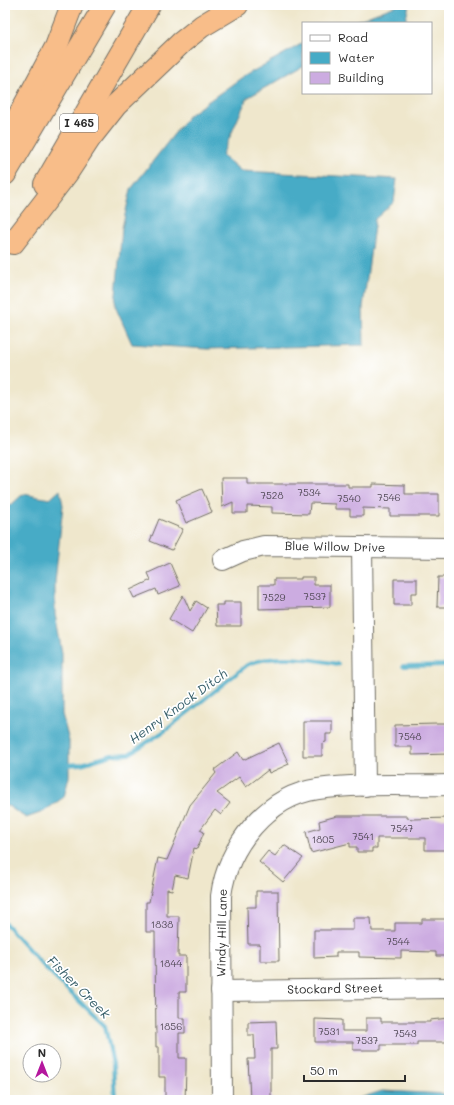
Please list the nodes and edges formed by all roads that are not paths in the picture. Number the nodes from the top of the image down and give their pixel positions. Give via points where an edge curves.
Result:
1 (72, 5) edge
2 (105, 5) edge
3 (149, 5) edge
4 (237, 5) edge
5 (5, 142) edge
6 (5, 174) edge
7 (9, 250) edge
8 (362, 547) junction
9 (449, 548) edge
10 (223, 560) dead end
11 (449, 785) edge
12 (365, 786) junction
13 (449, 988) edge
14 (221, 991) junction
15 (222, 1100) edge

1 - 5 highway via 56,47
2 - 6 highway, I 465
3 - 7 highway, I 465 via 54,166
4 - 7 highway via 202,26 182,42 116,105
8 - 9 street, Blue Willow Drive
8 - 10 street, Blue Willow Drive via 264,546 243,550
8 - 12 street
11 - 12 street, Windy Hill Lane
12 - 14 street, Windy Hill Lane via 319,789 292,798 266,814 246,835 229,864 221,892
13 - 14 street, Stockard Street
14 - 15 street, Windy Hill Lane

